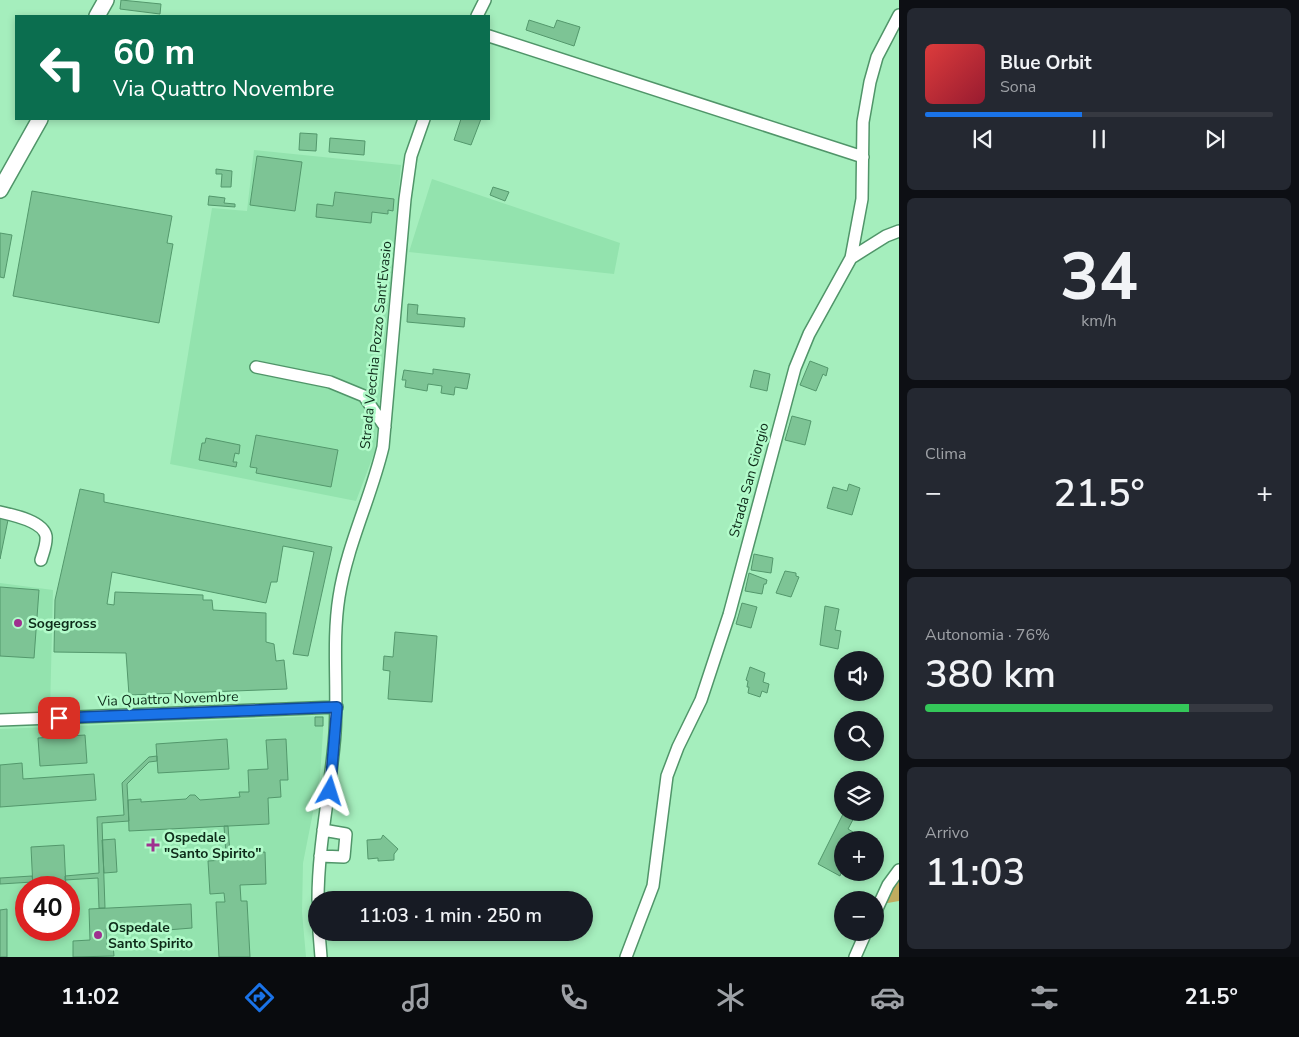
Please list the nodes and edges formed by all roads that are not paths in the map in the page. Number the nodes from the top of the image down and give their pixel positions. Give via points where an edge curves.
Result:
1 (106, 0) edge
2 (485, 0) edge
3 (98, 15) edge
4 (478, 15) edge
5 (899, 15) edge
6 (490, 36) edge
7 (39, 120) edge
8 (424, 120) edge
9 (864, 162) junction
10 (0, 190) edge
11 (899, 231) edge
12 (851, 258) junction
13 (256, 367) dead end
14 (385, 427) junction
15 (0, 512) edge
16 (41, 560) dead end
17 (337, 707) junction
18 (0, 720) edge
19 (323, 830) junction
20 (320, 856) junction
21 (899, 870) edge
22 (318, 891) edge
23 (884, 894) edge
24 (320, 941) edge
25 (862, 941) edge
26 (322, 957) edge
27 (626, 957) edge
28 (855, 957) edge

1 - 3 main road
2 - 4 street
5 - 9 street, Strada San Giorgio via 878,57 870,82 863,122
6 - 9 street
7 - 10 main road
8 - 14 street, Strada Vecchia Pozzo Sant'Evasio via 411,156 405,199
9 - 12 street, Strada San Giorgio via 857,234
11 - 12 street
12 - 27 street, Strada San Giorgio via 809,334 795,368 728,615 701,700 667,776 653,886
13 - 14 street via 330,382 364,396
14 - 17 street, Strada Vecchia Pozzo Sant'Evasio via 378,468 348,554 339,597
15 - 16 street via 42,529 46,536
17 - 18 street, Via Quattro Novembre
17 - 19 street, Strada Vecchia Pozzo Sant'Evasio via 330,791
19 - 20 street, Strada Vecchia Pozzo Sant'Evasio
19 - 20 street via 346,834 344,856
20 - 22 street, Strada Vecchia Pozzo Sant'Evasio
21 - 23 street
24 - 26 street
25 - 28 street

